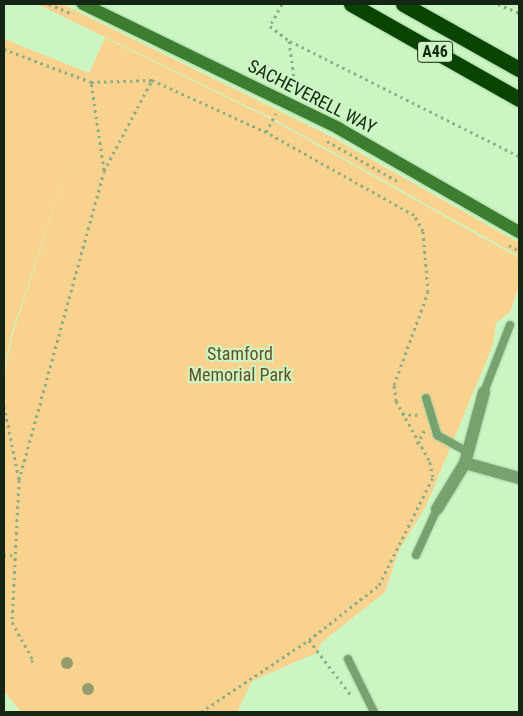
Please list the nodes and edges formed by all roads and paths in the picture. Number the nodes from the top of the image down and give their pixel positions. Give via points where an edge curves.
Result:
1 (49, 4) edge
2 (83, 4) edge
3 (282, 4) edge
4 (352, 4) edge
5 (403, 4) edge
6 (498, 4) edge
7 (519, 13) edge
8 (83, 19) dead end
9 (289, 41) junction
10 (4, 49) edge
11 (519, 69) edge
12 (152, 80) junction
13 (91, 82) junction
14 (519, 99) edge
15 (283, 101) junction
16 (267, 110) dead end
17 (276, 114) junction
18 (284, 118) dead end
19 (266, 132) junction
20 (317, 135) dead end
21 (519, 156) edge
22 (104, 171) junction
23 (400, 183) dead end
24 (519, 232) edge
25 (502, 241) dead end
26 (519, 251) edge
27 (510, 325) dead end
28 (484, 392) joint
29 (426, 398) dead end
30 (4, 406) edge
31 (402, 414) junction
32 (421, 422) dead end
33 (467, 458) junction
34 (519, 478) edge
35 (18, 480) junction
36 (437, 508) joint
37 (4, 555) edge
38 (12, 555) junction
39 (416, 555) dead end
40 (309, 640) junction
41 (348, 659) dead end
42 (30, 662) dead end
43 (353, 698) dead end
44 (201, 712) edge
45 (374, 712) edge

1 - 8 path
2 - 15 street, SACHEVERELL WAY
3 - 9 path via 270,26
4 - 14 highway, A46
5 - 11 highway, A46
6 - 7 path
9 - 15 path via 299,91
9 - 21 path
10 - 13 path
12 - 13 path
12 - 19 path
12 - 22 path
13 - 22 path
15 - 17 path
15 - 24 street, SACHEVERELL WAY
16 - 17 path
17 - 18 path
17 - 19 path
19 - 31 path via 414,214 423,231 428,292 394,386
20 - 23 path
22 - 35 path
25 - 26 path
27 - 28 lane
28 - 33 street
29 - 33 lane via 437,435
30 - 35 path
31 - 32 path via 416,412
31 - 40 path via 430,460 433,477 379,585
33 - 34 street
33 - 36 street
35 - 38 path
36 - 39 lane
37 - 38 path
38 - 42 path via 12,622 33,660
40 - 43 path
40 - 44 path
41 - 45 lane

